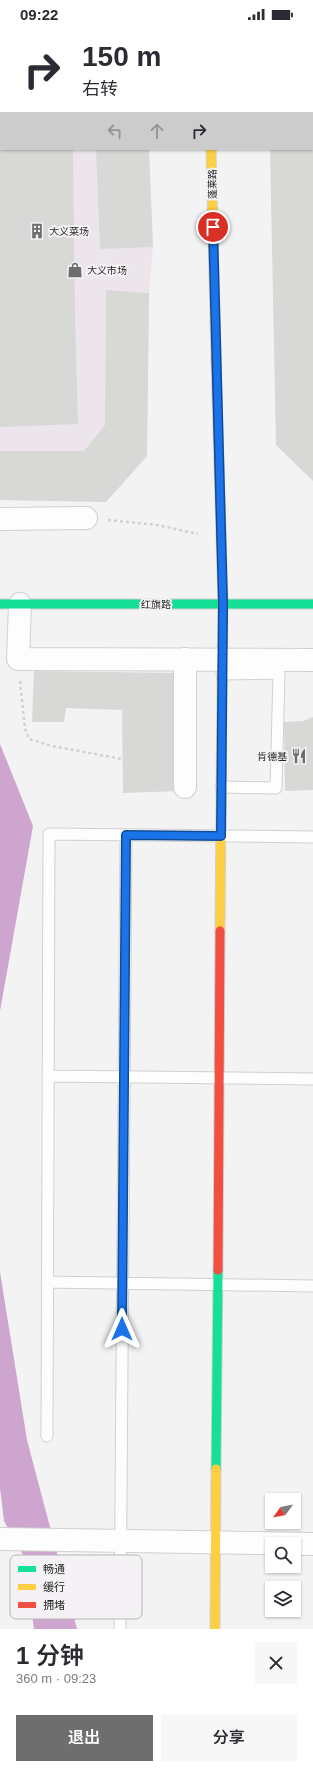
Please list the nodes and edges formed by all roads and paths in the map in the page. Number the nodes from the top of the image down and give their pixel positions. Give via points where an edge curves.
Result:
1 (211, 150) edge
2 (86, 518) joint
3 (0, 519) edge
4 (220, 539) junction
5 (10, 604) edge
6 (223, 604) junction
7 (313, 604) edge
8 (18, 659) junction
9 (186, 659) junction
10 (313, 660) edge
11 (222, 666) junction
12 (122, 759) dead end
13 (185, 787) dead end
14 (221, 787) junction
15 (126, 835) junction
16 (221, 836) junction
17 (313, 837) edge
18 (48, 1076) junction
19 (124, 1077) junction
20 (219, 1078) junction
21 (313, 1079) edge
22 (47, 1282) junction
23 (123, 1283) junction
24 (217, 1285) junction
25 (313, 1286) edge
26 (47, 1436) dead end
27 (0, 1539) edge
28 (121, 1541) junction
29 (215, 1542) junction
30 (313, 1544) edge
31 (121, 1555) edge
32 (120, 1619) edge
33 (120, 1629) edge
34 (215, 1629) edge

1 - 4 street, 蓬莱路
2 - 3 street
2 - 4 path via 158,524
4 - 6 street, 蓬莱路
5 - 6 street, 红旗路
5 - 8 street
6 - 7 street, 红旗路
6 - 11 street, 蓬莱路
8 - 9 street
8 - 12 path via 25,729 29,739 52,746
9 - 11 street
9 - 13 street
10 - 11 street
11 - 14 street, 蓬莱路
11 - 14 lane via 279,674 276,788
14 - 16 street, 蓬莱路
15 - 16 lane
15 - 18 lane via 50,834
15 - 19 lane
16 - 17 lane
16 - 20 street, 蓬莱路
18 - 19 lane
18 - 22 lane
19 - 20 lane
19 - 23 lane
20 - 21 lane
20 - 24 street, 蓬莱路
22 - 23 lane
22 - 26 lane
23 - 24 lane
23 - 28 lane
24 - 25 lane
24 - 29 street, 蓬莱路
27 - 28 street
28 - 29 street
28 - 31 lane
29 - 30 street
29 - 34 street, 蓬莱路
32 - 33 lane

